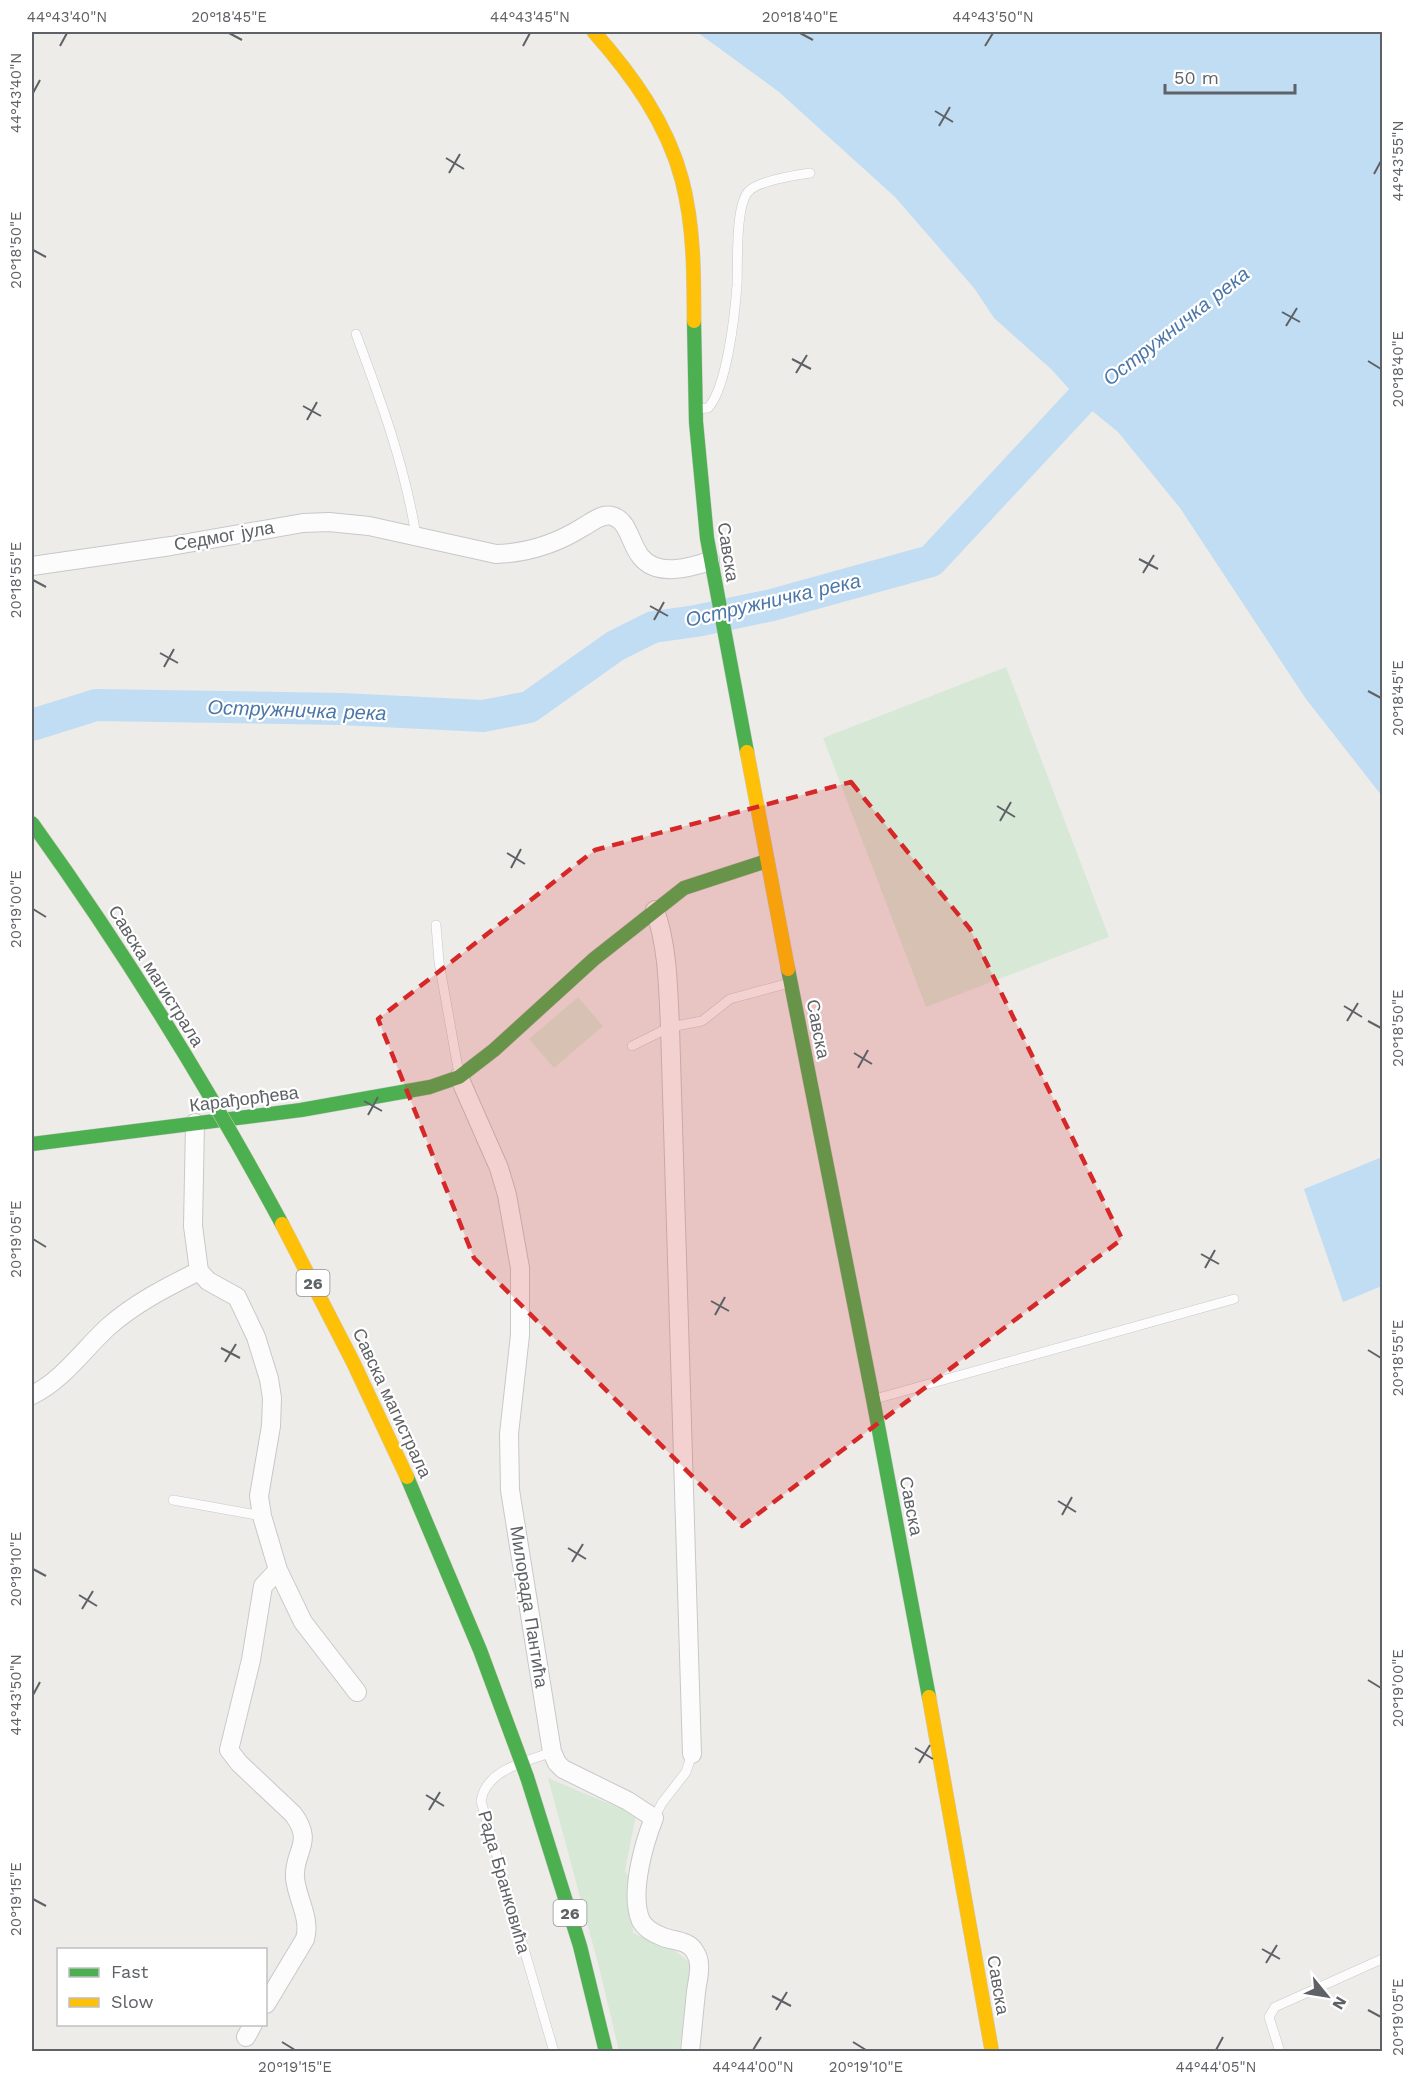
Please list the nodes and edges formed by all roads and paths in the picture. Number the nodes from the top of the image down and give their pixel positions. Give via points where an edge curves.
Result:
1 (594, 32) edge
2 (810, 173) dead end
3 (356, 334) dead end
4 (695, 409) junction
5 (416, 536) junction
6 (710, 561) junction
7 (32, 566) edge
8 (32, 823) edge
9 (767, 861) junction
10 (656, 910) junction
11 (436, 925) dead end
12 (791, 983) junction
13 (670, 1028) junction
14 (632, 1046) dead end
15 (459, 1077) junction
16 (195, 1123) junction
17 (32, 1144) edge
18 (199, 1271) junction
19 (1234, 1299) dead end
20 (32, 1395) edge
21 (873, 1399) junction
22 (173, 1500) dead end
23 (262, 1516) junction
24 (278, 1570) junction
25 (357, 1692) dead end
26 (552, 1752) junction
27 (692, 1754) joint
28 (654, 1818) junction
29 (1383, 1959) edge
30 (267, 2002) edge
31 (554, 2052) edge
32 (606, 2052) edge
33 (690, 2052) edge
34 (992, 2052) edge
35 (1280, 2052) edge

1 - 4 street, Савска via 634,80 654,113 682,180 692,259
2 - 4 lane via 781,177 749,190 740,206 737,286 723,378 713,403 708,408
3 - 5 lane via 386,413 406,482
4 - 6 street, Савска
5 - 6 street, Седмог јула via 496,554 516,554 561,539 605,515 621,521 649,565 678,569
5 - 7 street, Седмог јула via 369,526 303,523
6 - 9 street, Савска
8 - 32 street, Савска магистрала / 26, bridge via 166,1024 238,1145 377,1410 481,1650 527,1777 580,1946
9 - 10 street, Карађорђева via 684,888
9 - 12 street, Савска
10 - 13 street via 667,960
10 - 15 street, Карађорђева
11 - 15 lane via 438,962
12 - 13 lane via 730,999 702,1021
12 - 21 street, Савска
13 - 14 lane
13 - 27 street
15 - 16 street, Карађорђева via 388,1096
15 - 26 street, Милорада Пантића via 499,1168 520,1268 520,1335 509,1434 510,1490
16 - 17 street, Карађорђева
16 - 18 street via 193,1226
18 - 20 street via 132,1307
18 - 23 street via 208,1281 237,1297 256,1337 269,1379 271,1426 259,1496
19 - 21 lane
21 - 34 street, Савска
22 - 23 lane
23 - 24 street
24 - 25 street via 303,1622
24 - 30 street via 263,1586 251,1660 229,1750 293,1814 303,1836 294,1875 307,1930
26 - 28 street via 563,1769
26 - 31 lane, Рада Бранковића via 497,1773 488,1782 481,1801
27 - 28 lane via 686,1773
28 - 33 street via 639,1871 639,1915 650,1930 688,1945 697,1957
29 - 35 lane via 1275,2007 1269,2017

